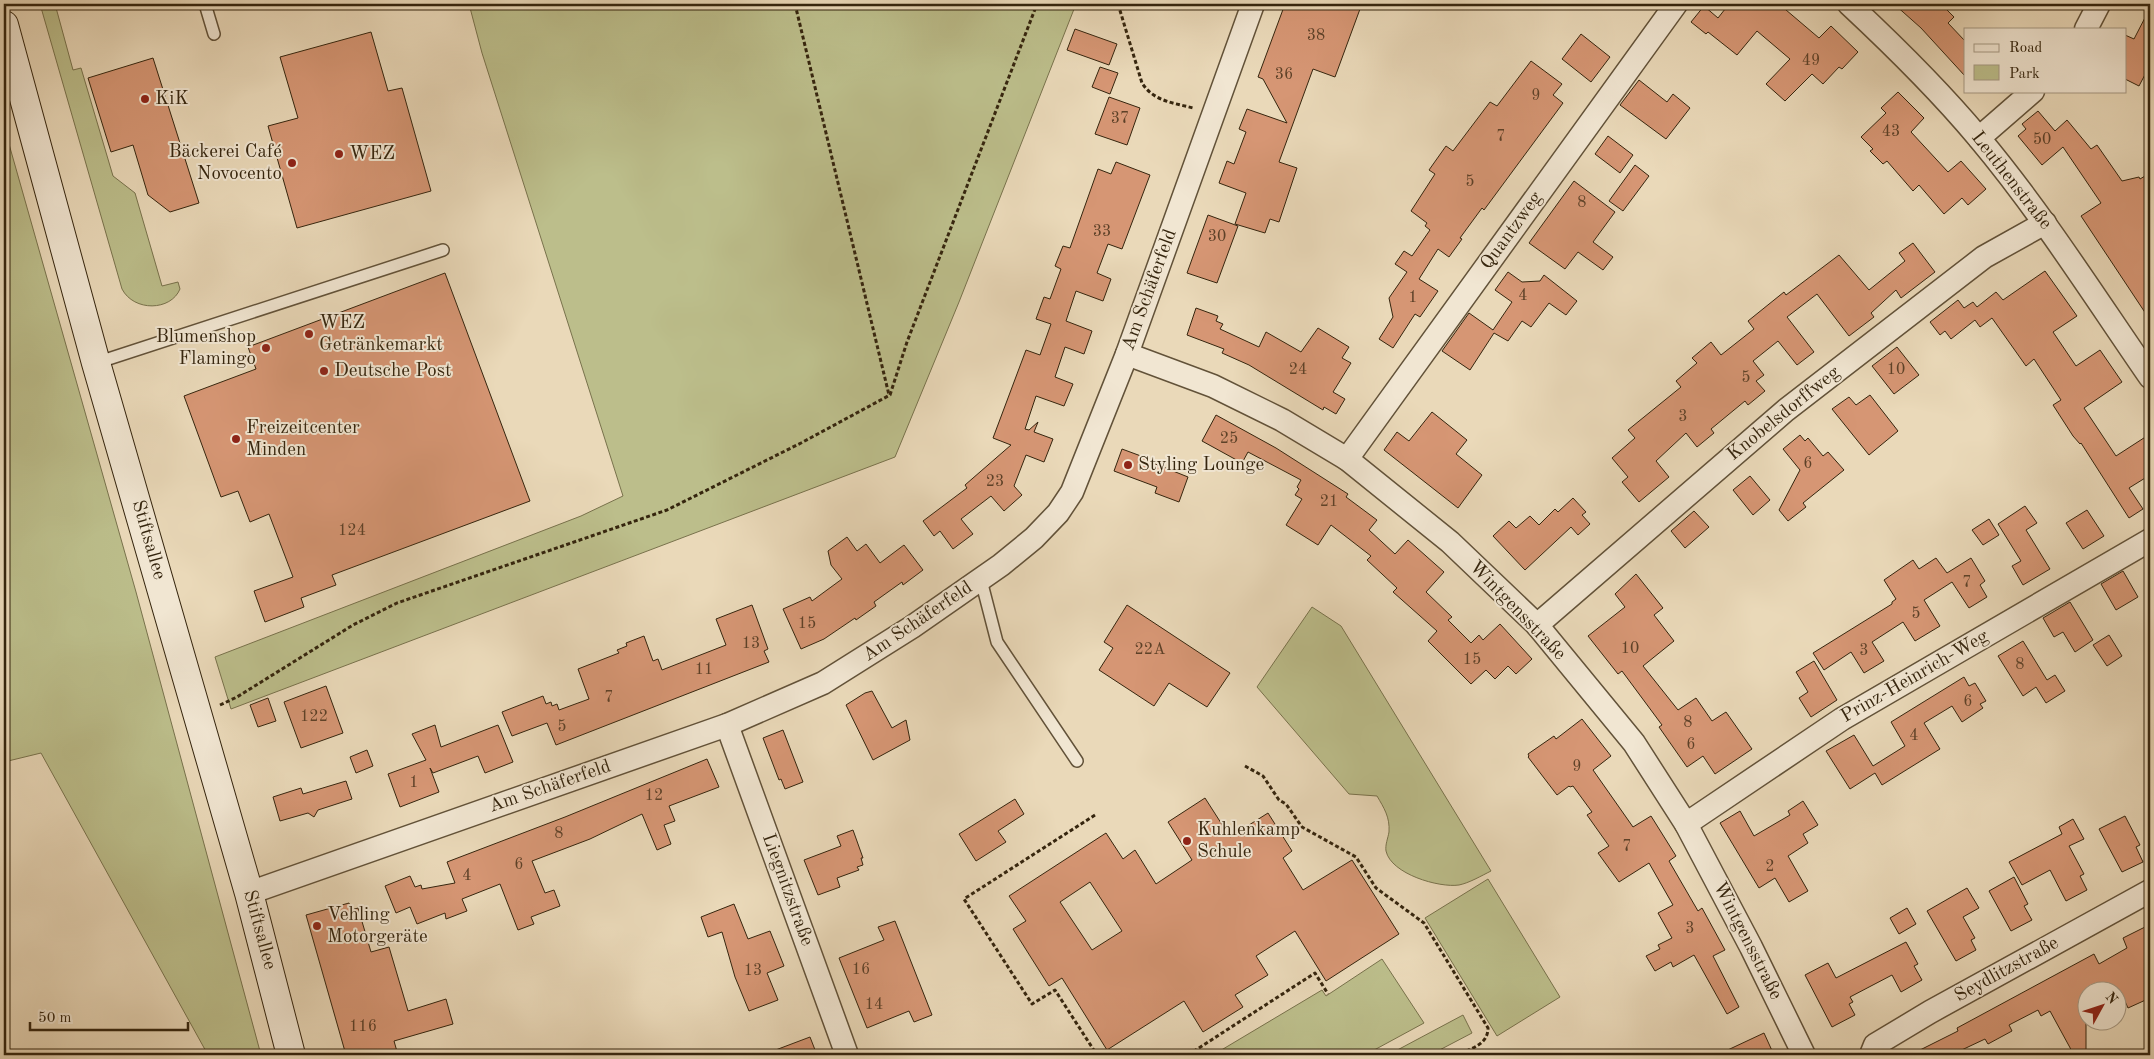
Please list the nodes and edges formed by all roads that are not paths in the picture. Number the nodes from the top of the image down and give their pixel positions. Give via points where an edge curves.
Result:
1 (205, 4) edge
2 (1253, 4) edge
3 (1676, 4) edge
4 (1849, 4) edge
5 (2100, 4) edge
6 (4, 25) edge
7 (2087, 28) edge
8 (214, 34) dead end
9 (2033, 92) edge
10 (1979, 138) junction
11 (2045, 223) junction
12 (443, 250) dead end
13 (1127, 354) junction
14 (96, 363) junction
15 (2150, 377) edge
16 (1347, 459) junction
17 (2150, 540) edge
18 (981, 580) junction
19 (1537, 625) junction
20 (727, 725) junction
21 (1077, 761) dead end
22 (1686, 824) junction
23 (2150, 892) edge
24 (249, 893) junction
25 (291, 1055) edge
26 (847, 1055) edge
27 (1804, 1055) edge
28 (1872, 1055) edge

1 - 8 lane
2 - 13 street, Am Schäferfeld
3 - 16 street, Quantzweg
4 - 10 street, Leuthenstraße via 1899,51
5 - 7 street
6 - 14 main road, Stiftsallee
9 - 10 street
10 - 11 street, Leuthenstraße
11 - 15 street, Leuthenstraße
11 - 19 street, Knobelsdorffweg via 1984,257 1786,410
12 - 14 lane
13 - 16 street, Wintgensstraße via 1221,390 1282,420
13 - 18 street, Am Schäferfeld via 1072,492 1058,513 1034,538
14 - 24 main road, Stiftsallee
16 - 19 street, Wintgensstraße via 1450,542
17 - 22 street, Prinz-Heinrich-Weg via 1842,719
18 - 20 street, Am Schäferfeld via 823,683
18 - 21 lane via 997,642
19 - 22 street, Wintgensstraße via 1634,743
20 - 24 street, Am Schäferfeld
20 - 26 street, Liegnitzstraße
22 - 27 street, Wintgensstraße
23 - 28 street, Seydlitzstraße via 1930,1012 1875,1046
24 - 25 main road, Stiftsallee

